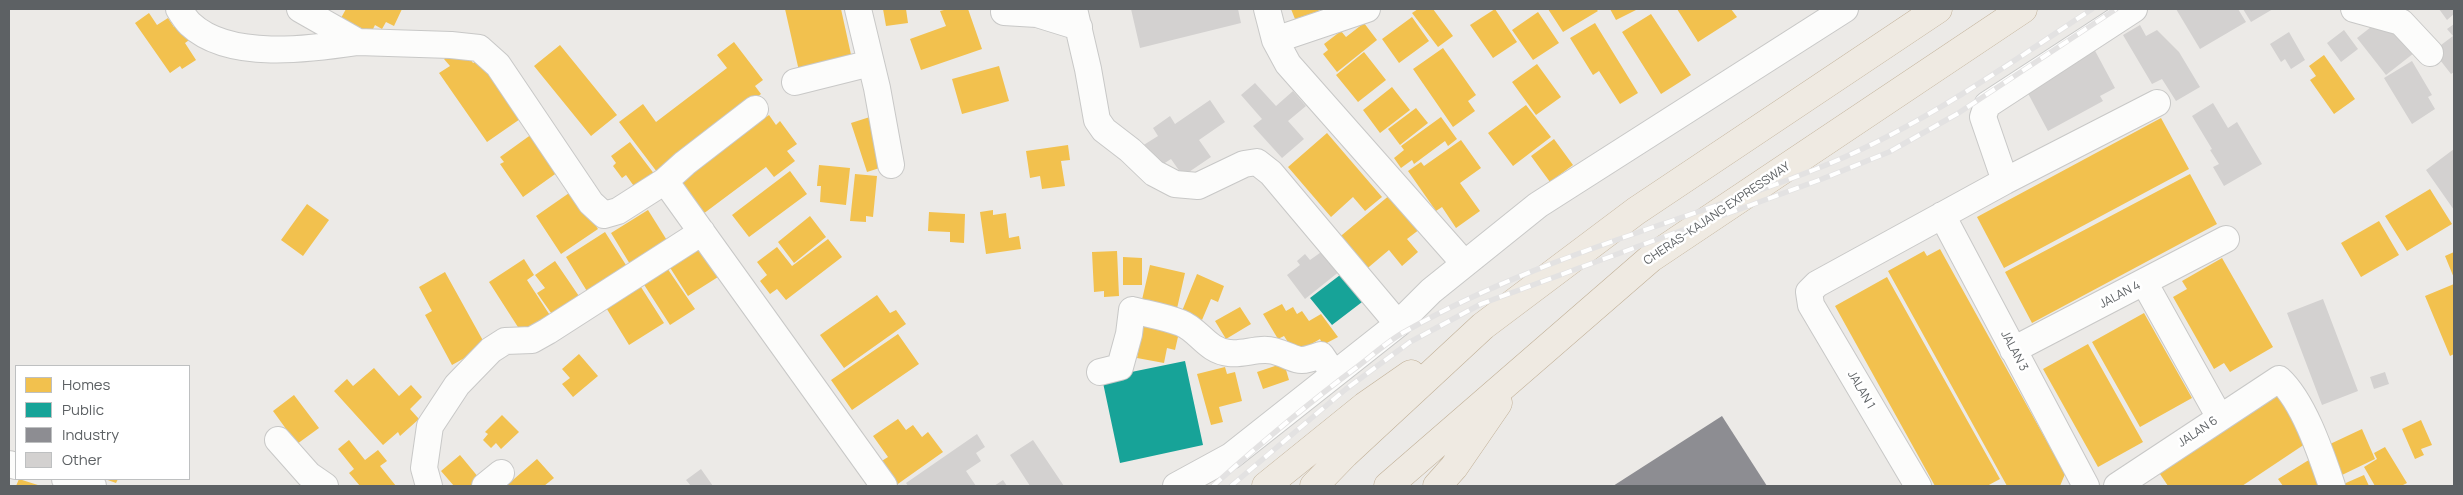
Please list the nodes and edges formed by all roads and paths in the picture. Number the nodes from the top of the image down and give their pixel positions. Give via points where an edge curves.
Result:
1 (179, 9) edge
2 (300, 9) edge
3 (858, 9) edge
4 (1267, 9) edge
5 (1367, 9) edge
6 (1845, 9) edge
7 (1938, 9) edge
8 (2023, 9) edge
9 (2134, 9) edge
10 (2354, 9) edge
11 (1004, 12) dead end
12 (1076, 18) edge
13 (1275, 40) junction
14 (358, 42) junction
15 (2430, 54) dead end
16 (870, 63) junction
17 (795, 82) dead end
18 (2157, 103) dead end
19 (756, 110) dead end
20 (891, 165) dead end
21 (2005, 181) junction
22 (665, 182) junction
23 (1942, 215) junction
24 (702, 232) junction
25 (2226, 239) dead end
26 (1464, 262) junction
27 (2144, 282) junction
28 (1398, 324) junction
29 (1483, 326) junction
30 (2013, 350) junction
31 (1520, 371) junction
32 (1100, 372) dead end
33 (1334, 374) junction
34 (2220, 418) junction
35 (278, 440) dead end
36 (69, 480) edge
37 (2134, 482) edge
38 (92, 486) edge
39 (325, 486) edge
40 (429, 486) edge
41 (884, 486) edge
42 (1176, 486) edge
43 (1266, 486) edge
44 (1314, 486) edge
45 (1388, 486) edge
46 (1436, 486) edge
47 (1918, 486) edge
48 (2086, 486) edge
49 (2332, 486) edge

1 - 14 street via 190,24 212,38 252,48 296,50
2 - 14 street
3 - 16 street
4 - 13 street
5 - 13 street
6 - 26 street via 1544,200
7 - 29 highway via 1636,211
8 - 31 highway, CHERAS–KAJANG EXPRESSWAY via 1651,258
9 - 21 street via 1987,105 1983,117
10 - 15 street via 2401,22
11 - 12 street
12 - 28 street via 1097,120 1104,130 1154,173 1176,184 1198,186 1244,164 1257,162 1271,173
13 - 26 street via 1288,64
14 - 22 street via 479,48 498,64 591,203 604,214 618,211
16 - 17 street
16 - 20 street
18 - 21 street
19 - 22 street
21 - 23 street
22 - 24 street
23 - 30 street, JALAN 3
23 - 47 street, JALAN 1 via 1816,284 1809,292 1811,305
24 - 40 street via 532,340 505,341 491,350 457,385 430,426 424,468
24 - 41 street
25 - 27 street, JALAN 4
26 - 28 street
27 - 30 street, JALAN 4
27 - 34 street
28 - 33 street
29 - 43 highway via 1365,406
29 - 44 highway
30 - 48 street, JALAN 3
31 - 45 highway, CHERAS–KAJANG EXPRESSWAY
31 - 46 highway via 1454,467
32 - 33 street via 1120,367 1132,310 1182,323 1212,348 1229,353 1274,351 1295,361 1322,355
33 - 42 street via 1231,456
34 - 37 street, JALAN 6
34 - 49 street, JALAN 6 via 2279,379 2288,387 2317,442
35 - 39 street via 310,476
36 - 38 street

